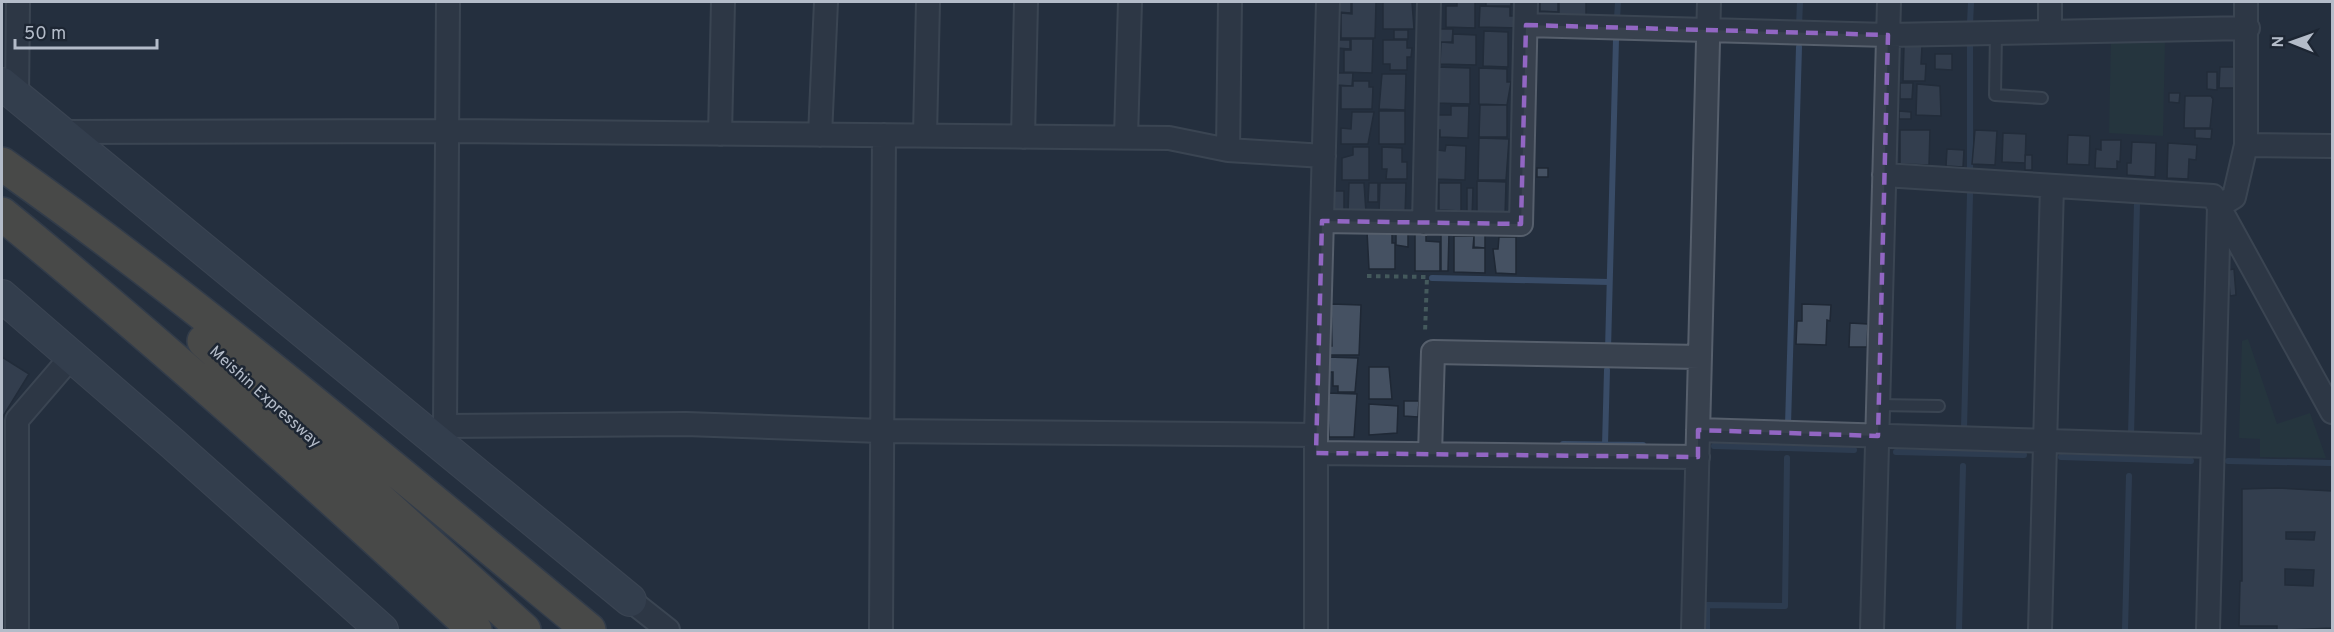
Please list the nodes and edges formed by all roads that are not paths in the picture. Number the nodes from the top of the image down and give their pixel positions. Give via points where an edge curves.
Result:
1 (18, 2) edge
2 (448, 2) edge
3 (723, 2) edge
4 (826, 2) edge
5 (927, 2) edge
6 (1026, 2) edge
7 (1130, 2) edge
8 (1230, 2) edge
9 (1328, 2) edge
10 (1429, 2) edge
11 (1526, 2) edge
12 (1709, 2) edge
13 (1889, 2) edge
14 (2050, 2) edge
15 (2246, 2) edge
16 (1526, 25) junction
17 (2248, 28) junction
18 (1709, 30) junction
19 (2050, 32) junction
20 (1996, 33) junction
21 (1888, 35) junction
22 (9, 90) edge
23 (2042, 98) dead end
24 (446, 131) junction
25 (59, 132) junction
26 (720, 134) junction
27 (820, 135) junction
28 (884, 135) junction
29 (926, 135) junction
30 (1023, 137) junction
31 (1126, 137) junction
32 (2246, 145) junction
33 (2332, 146) edge
34 (1228, 150) junction
35 (1324, 156) junction
36 (2, 164) edge
37 (2, 170) edge
38 (1884, 175) junction
39 (2052, 186) junction
40 (2219, 206) junction
41 (2, 214) edge
42 (1322, 221) junction
43 (1424, 223) junction
44 (2, 296) edge
45 (72, 356) junction
46 (1700, 357) junction
47 (1878, 405) junction
48 (1939, 406) dead end
49 (2332, 412) edge
50 (1698, 430) junction
51 (881, 431) junction
52 (439, 432) junction
53 (1878, 436) junction
54 (2045, 441) junction
55 (1316, 444) junction
56 (2212, 446) junction
57 (1430, 454) junction
58 (1698, 457) junction
59 (630, 600) joint
60 (17, 630) edge
61 (382, 630) edge
62 (475, 630) edge
63 (524, 630) edge
64 (589, 630) edge
65 (668, 630) edge
66 (881, 630) edge
67 (1316, 630) edge
68 (1693, 630) edge
69 (1872, 630) edge
70 (2040, 630) edge
71 (2208, 630) edge

1 - 22 street
2 - 24 street
3 - 26 street
4 - 27 street
5 - 29 street
6 - 30 street
7 - 31 street
8 - 34 street
9 - 35 street
10 - 43 street
11 - 16 street
12 - 18 street
13 - 21 street
14 - 19 street
15 - 17 street
16 - 18 street
16 - 43 street via 1521,224
17 - 19 street
17 - 32 street
18 - 21 street
18 - 46 street
19 - 20 street
20 - 21 street
20 - 23 lane via 1995,95
21 - 38 street
22 - 25 street
24 - 25 street
24 - 26 street
24 - 52 street
25 - 52 street via 327,354
26 - 27 street
27 - 28 street
28 - 29 street
28 - 51 street
29 - 30 street
30 - 31 street
31 - 34 street via 1169,138
32 - 33 street
32 - 40 street via 2234,197
34 - 35 street
35 - 42 street
36 - 64 highway via 260,358
37 - 63 highway, Meishin Expressway via 224,358
38 - 39 street
38 - 47 street
39 - 40 street via 2213,196
39 - 54 street
40 - 49 street
40 - 56 street
41 - 62 highway, Meishin Expressway via 313,481
42 - 43 street
42 - 55 street
44 - 45 street
45 - 60 street via 17,420
45 - 61 street
46 - 50 street
46 - 57 street via 1433,352
47 - 48 lane
47 - 53 street
50 - 53 street
50 - 58 street
51 - 52 street via 686,424
51 - 55 street
51 - 66 street
52 - 59 street
53 - 54 street
53 - 69 street
54 - 56 street
54 - 70 street
55 - 57 street
55 - 67 street
56 - 71 street
57 - 58 street
58 - 68 street
59 - 65 street

